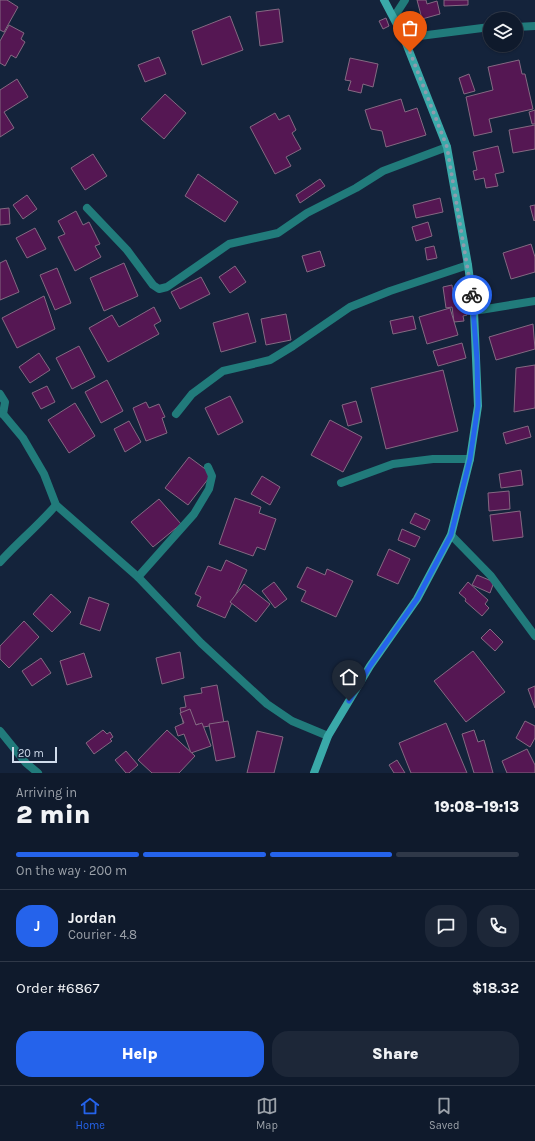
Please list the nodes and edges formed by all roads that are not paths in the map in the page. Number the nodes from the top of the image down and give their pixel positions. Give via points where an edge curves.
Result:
1 (384, 0) edge
2 (405, 0) edge
3 (394, 17) junction
4 (535, 26) edge
5 (523, 27) edge
6 (483, 28) edge
7 (404, 38) junction
8 (447, 147) junction
9 (88, 208) dead end
10 (468, 265) junction
11 (535, 301) edge
12 (474, 311) junction
13 (0, 394) edge
14 (2, 413) edge
15 (176, 414) dead end
16 (470, 459) junction
17 (208, 467) dead end
18 (341, 483) dead end
19 (56, 505) junction
20 (451, 535) junction
21 (0, 562) edge
22 (138, 577) junction
23 (535, 636) edge
24 (0, 732) edge
25 (328, 736) junction
26 (38, 773) edge
27 (314, 773) edge

1 - 3 main road
2 - 3 street
3 - 7 main road
4 - 5 street
6 - 7 street
7 - 8 main road
8 - 9 street via 384,171 278,232 229,244 167,287 159,289
8 - 10 main road
10 - 12 main road
10 - 15 street via 350,307 270,360 223,371 192,394
11 - 12 street
12 - 16 main road via 478,406
13 - 14 street via 5,402
14 - 19 street via 23,438 44,474
16 - 18 street via 433,459 393,464
16 - 20 main road
17 - 22 street via 212,476 209,489 194,514
19 - 21 street via 40,525 18,542
19 - 22 street
20 - 23 street via 491,576
20 - 25 main road via 417,599 370,666
22 - 25 street via 201,643 267,704 292,721
24 - 26 street via 26,763
25 - 27 main road

